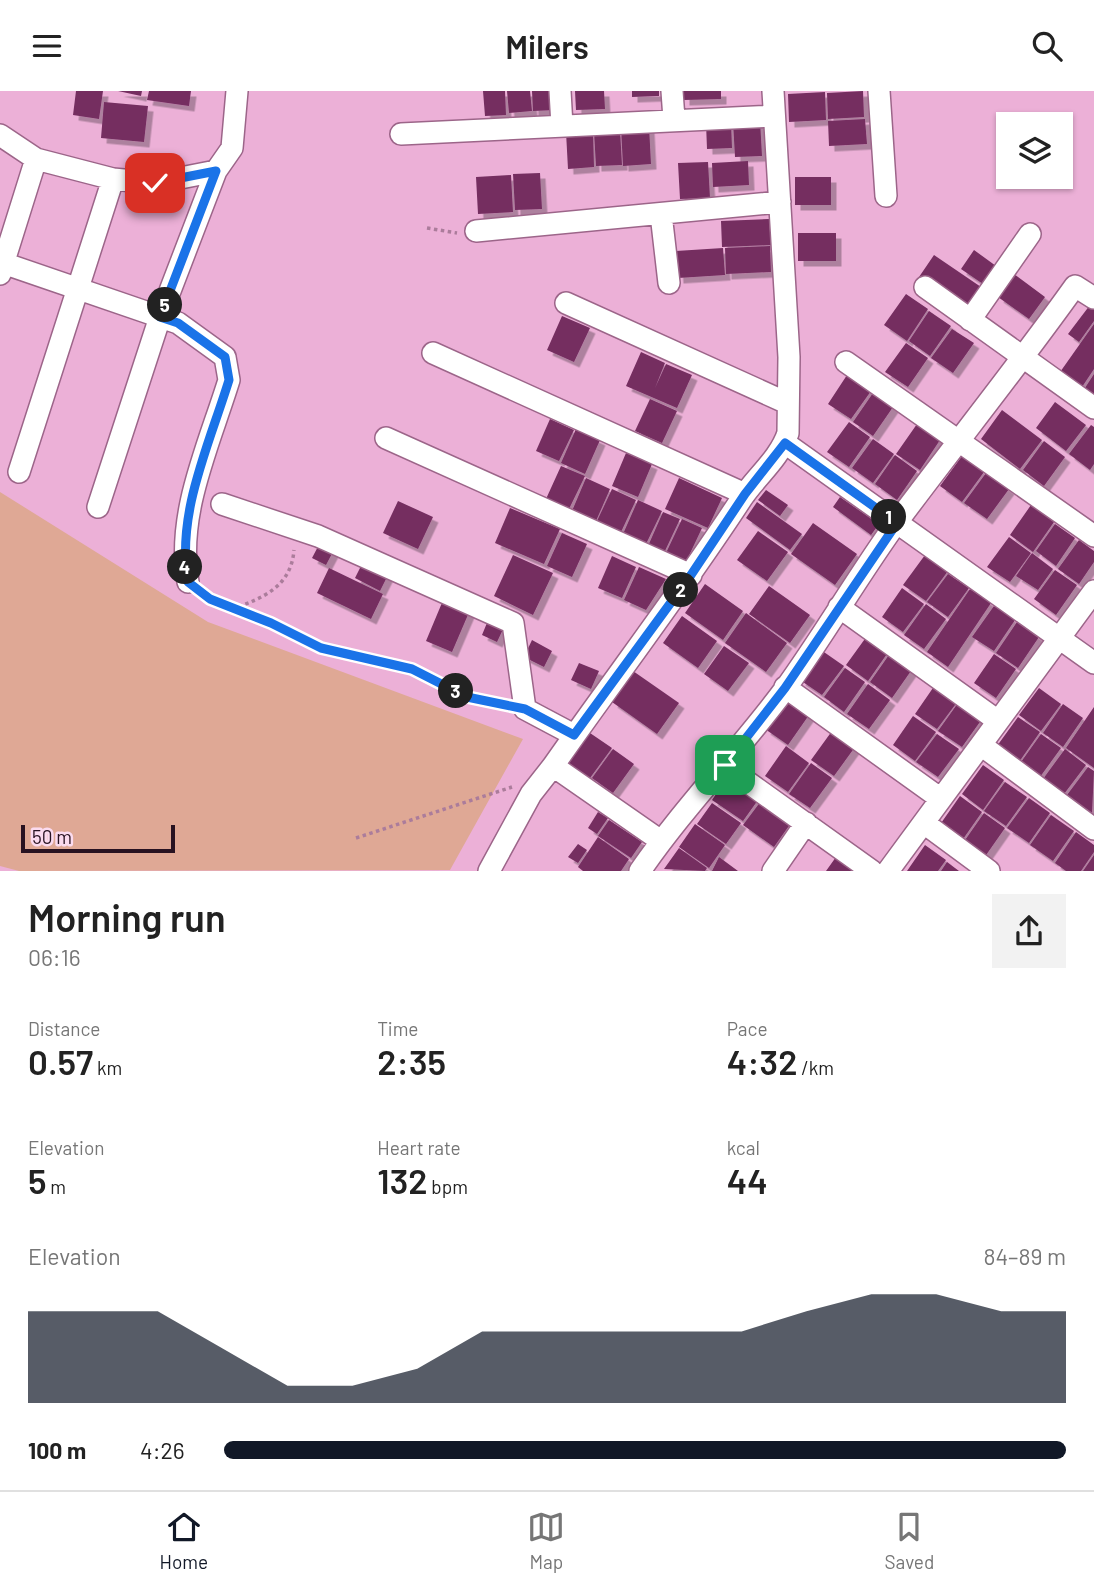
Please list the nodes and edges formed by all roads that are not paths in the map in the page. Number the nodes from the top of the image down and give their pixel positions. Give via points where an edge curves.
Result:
1 (237, 91) edge
2 (560, 91) edge
3 (673, 91) edge
4 (773, 91) edge
5 (879, 91) edge
6 (774, 116) junction
7 (674, 119) junction
8 (562, 126) junction
9 (401, 134) dead end
10 (0, 135) edge
11 (36, 159) junction
12 (216, 171) junction
13 (113, 179) junction
14 (886, 196) dead end
15 (780, 202) junction
16 (661, 213) junction
17 (476, 231) road end
18 (1030, 234) dead end
19 (1, 267) edge
20 (669, 283) dead end
21 (925, 287) dead end
22 (75, 288) junction
23 (1094, 297) edge
24 (566, 303) dead end
25 (160, 317) junction
26 (970, 320) junction
27 (433, 353) dead end
28 (1023, 360) junction
29 (846, 362) dead end
30 (788, 403) junction
31 (1094, 408) edge
32 (386, 438) dead end
33 (960, 441) junction
34 (785, 443) junction
35 (19, 472) dead end
36 (745, 494) junction
37 (222, 504) dead end
38 (98, 507) dead end
39 (897, 523) junction
40 (1094, 536) edge
41 (691, 575) junction
42 (188, 582) road end
43 (1094, 591) edge
44 (839, 607) junction
45 (1059, 638) junction
46 (1094, 663) edge
47 (785, 688) junction
48 (998, 721) junction
49 (574, 735) junction
50 (981, 745) junction
51 (725, 765) junction
52 (548, 771) junction
53 (941, 799) junction
54 (806, 823) junction
55 (924, 823) junction
56 (1094, 829) edge
57 (661, 841) junction
58 (489, 870) edge
59 (640, 870) edge
60 (773, 870) edge
61 (872, 870) edge
62 (888, 870) edge
63 (989, 870) edge

1 - 12 street via 232,148
2 - 8 street
3 - 7 street
4 - 6 street
5 - 14 street
6 - 7 street
6 - 15 street
7 - 8 street
8 - 9 street
10 - 11 street
11 - 13 street
11 - 19 street
12 - 13 street via 155,183
12 - 25 street
13 - 22 street
15 - 16 street
15 - 30 street
16 - 17 street
16 - 20 street
18 - 26 street
19 - 22 street
21 - 26 street
22 - 25 street
22 - 35 street
23 - 28 street via 1075,286
24 - 30 street
25 - 38 street
25 - 42 street via 178,323 225,357 229,380 186,519
26 - 28 street
27 - 36 street
28 - 31 street
28 - 33 street
29 - 33 street
30 - 34 street
32 - 41 street
33 - 39 street
33 - 40 street
34 - 36 street
34 - 39 street
36 - 41 street
37 - 49 street via 293,528 513,623 525,709
39 - 44 street
39 - 45 street
41 - 49 street
43 - 45 street
44 - 47 street
44 - 48 street
45 - 46 street
45 - 48 street
47 - 51 street
47 - 53 street
48 - 50 street
49 - 52 street
50 - 53 street
50 - 56 street
51 - 54 street
51 - 57 street
52 - 57 street
52 - 58 street
53 - 55 street
54 - 60 street
54 - 61 street
55 - 62 street
55 - 63 street
57 - 59 street

